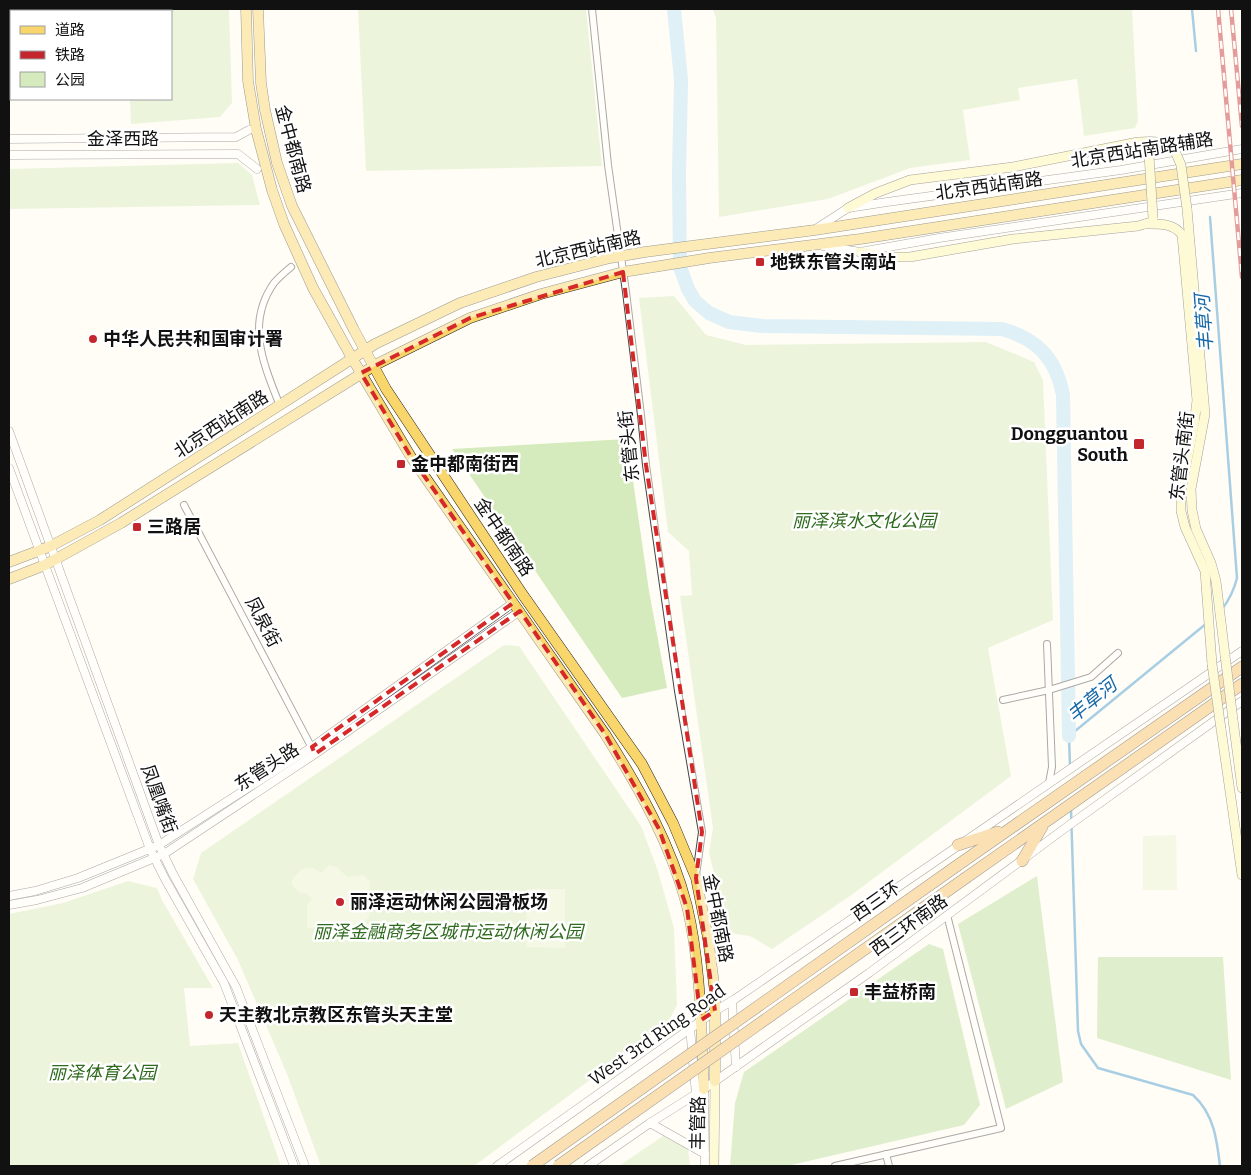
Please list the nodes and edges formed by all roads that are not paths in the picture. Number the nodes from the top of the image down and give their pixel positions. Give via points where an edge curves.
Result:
1 (246, 9) edge
2 (258, 9) edge
3 (592, 9) edge
4 (249, 130) dead end
5 (9, 139) edge
6 (1141, 142) junction
7 (1242, 149) edge
8 (9, 155) edge
9 (1242, 164) edge
10 (257, 169) dead end
11 (1242, 180) edge
12 (1242, 193) edge
13 (848, 208) junction
14 (1150, 221) junction
15 (815, 230) junction
16 (816, 245) junction
17 (860, 252) junction
18 (620, 256) junction
19 (291, 267) dead end
20 (623, 272) junction
21 (365, 350) junction
22 (352, 358) junction
23 (373, 366) junction
24 (361, 373) junction
25 (280, 406) junction
26 (9, 431) edge
27 (9, 468) edge
28 (184, 505) dead end
29 (51, 546) junction
30 (39, 551) junction
31 (55, 558) junction
32 (9, 562) edge
33 (45, 565) junction
34 (9, 579) edge
35 (513, 603) junction
36 (520, 612) junction
37 (1047, 644) dead end
38 (1242, 651) edge
39 (1118, 653) dead end
40 (1242, 667) edge
41 (1242, 684) edge
42 (1049, 690) junction
43 (1003, 700) dead end
44 (1242, 701) edge
45 (313, 750) junction
46 (1049, 783) junction
47 (1242, 788) edge
48 (1044, 823) junction
49 (1009, 829) junction
50 (160, 845) junction
51 (958, 845) junction
52 (150, 849) junction
53 (164, 854) junction
54 (154, 858) junction
55 (1022, 861) junction
56 (1242, 875) edge
57 (696, 878) junction
58 (9, 896) edge
59 (9, 905) edge
60 (948, 915) junction
61 (732, 1001) junction
62 (714, 1011) junction
63 (701, 1020) junction
64 (690, 1028) junction
65 (736, 1067) junction
66 (714, 1081) junction
67 (700, 1091) junction
68 (650, 1123) junction
69 (705, 1154) junction
70 (886, 1154) junction
71 (294, 1166) edge
72 (305, 1166) edge
73 (498, 1166) edge
74 (532, 1166) edge
75 (558, 1166) edge
76 (588, 1166) edge
77 (705, 1166) edge
78 (714, 1166) edge
79 (835, 1166) edge
80 (889, 1166) edge

1 - 22 main road, 金中都南路 via 248,81 256,129 272,190 313,288
2 - 21 main road, 金中都南路 via 264,101 284,186
3 - 18 street, 东管头街
4 - 5 street, 金泽西路 via 236,137
6 - 13 main road, 东管头南街 via 1013,167 910,180
6 - 14 main road, bridge via 1149,155
6 - 47 main road, 东管头南街, bridge via 1158,141 1169,146 1181,165 1205,414 1191,488 1192,510 1213,572
7 - 13 street, 北京西站南路辅路 via 1121,170
8 - 10 street, 金泽西路 via 238,154
9 - 15 main road, 北京西站南路
11 - 16 main road, 北京西站南路
12 - 17 street
13 - 15 street, 北京西站南路辅路
14 - 17 main road, 东管头南街 via 1013,239 910,257
14 - 56 main road, 东管头南街, bridge via 1177,228 1182,235 1197,400 1181,492 1181,511 1205,570 1212,664
15 - 18 main road, 北京西站南路
16 - 17 street
16 - 20 main road, 北京西站南路
18 - 20 street, 东管头街
18 - 21 main road, 北京西站南路 via 536,277 460,302
19 - 25 street via 275,283 265,300 259,322 258,341
20 - 23 main road, 北京西站南路 via 540,294 470,318
20 - 57 street, 东管头街 via 647,474 702,832
21 - 22 main road, 北京西站南路
21 - 23 main road, 金中都南路
22 - 24 main road, 金中都南路
22 - 25 main road, 北京西站南路
23 - 24 main road, 北京西站南路
23 - 57 main road, 金中都南路 via 524,595 642,764 673,823
24 - 31 main road, 北京西站南路 via 121,523
24 - 35 main road, 金中都南路 via 421,471
25 - 29 main road, 北京西站南路 via 121,508
26 - 29 street, 凤凰嘴街
27 - 30 street, 凤凰嘴街
28 - 45 street, 凤泉街
29 - 30 main road, 北京西站南路
29 - 31 street, 凤凰嘴街
30 - 32 main road, 北京西站南路
30 - 33 street, 凤凰嘴街
31 - 33 main road, 北京西站南路
31 - 50 street, 凤凰嘴街
33 - 34 main road, 北京西站南路
33 - 52 street, 凤凰嘴街
35 - 36 main road, 金中都南路
35 - 45 street, 东管头路
36 - 45 street, 东管头路
36 - 63 main road, 金中都南路 via 606,734 659,829 687,908
37 - 42 street
38 - 46 street
39 - 42 street via 1091,677
40 - 49 highway, 西三环
41 - 48 highway, 西三环
42 - 43 street
42 - 46 street via 1052,767
44 - 55 street, 西三环南路
45 - 50 street, 东管头路
45 - 53 street, 东管头路
46 - 51 street
48 - 55 highway
48 - 75 highway, 西三环, bridge
49 - 51 highway
49 - 74 highway, 西三环, bridge
50 - 52 street, 东管头路
50 - 53 street, 凤凰嘴街
51 - 61 street, West 3rd Ring Road
52 - 54 street, 凤凰嘴街
52 - 58 street, 东管头路 via 78,878
53 - 54 street, 东管头路
53 - 72 street, 凤凰嘴街 via 236,987
54 - 59 street, 东管头路 via 82,888
54 - 71 street, 凤凰嘴街 via 224,983
55 - 60 street, 西三环南路
57 - 62 main road, 金中都南路 via 708,938 715,992
60 - 65 street, 西三环南路
60 - 70 street via 1001,1128
61 - 62 street, West 3rd Ring Road
61 - 65 street
62 - 63 street, West 3rd Ring Road
62 - 66 main road, 金中都南路
63 - 64 street, West 3rd Ring Road
63 - 67 main road, 金中都南路
64 - 67 street, 丰管路
64 - 73 street, West 3rd Ring Road
65 - 66 street, 西三环南路
66 - 67 street, 西三环南路
66 - 78 main road, 丰管路
67 - 68 street, 西三环南路
67 - 69 street, 丰管路
68 - 69 street
68 - 76 street, 西三环南路
69 - 77 street, 丰管路
70 - 79 street
70 - 80 street

